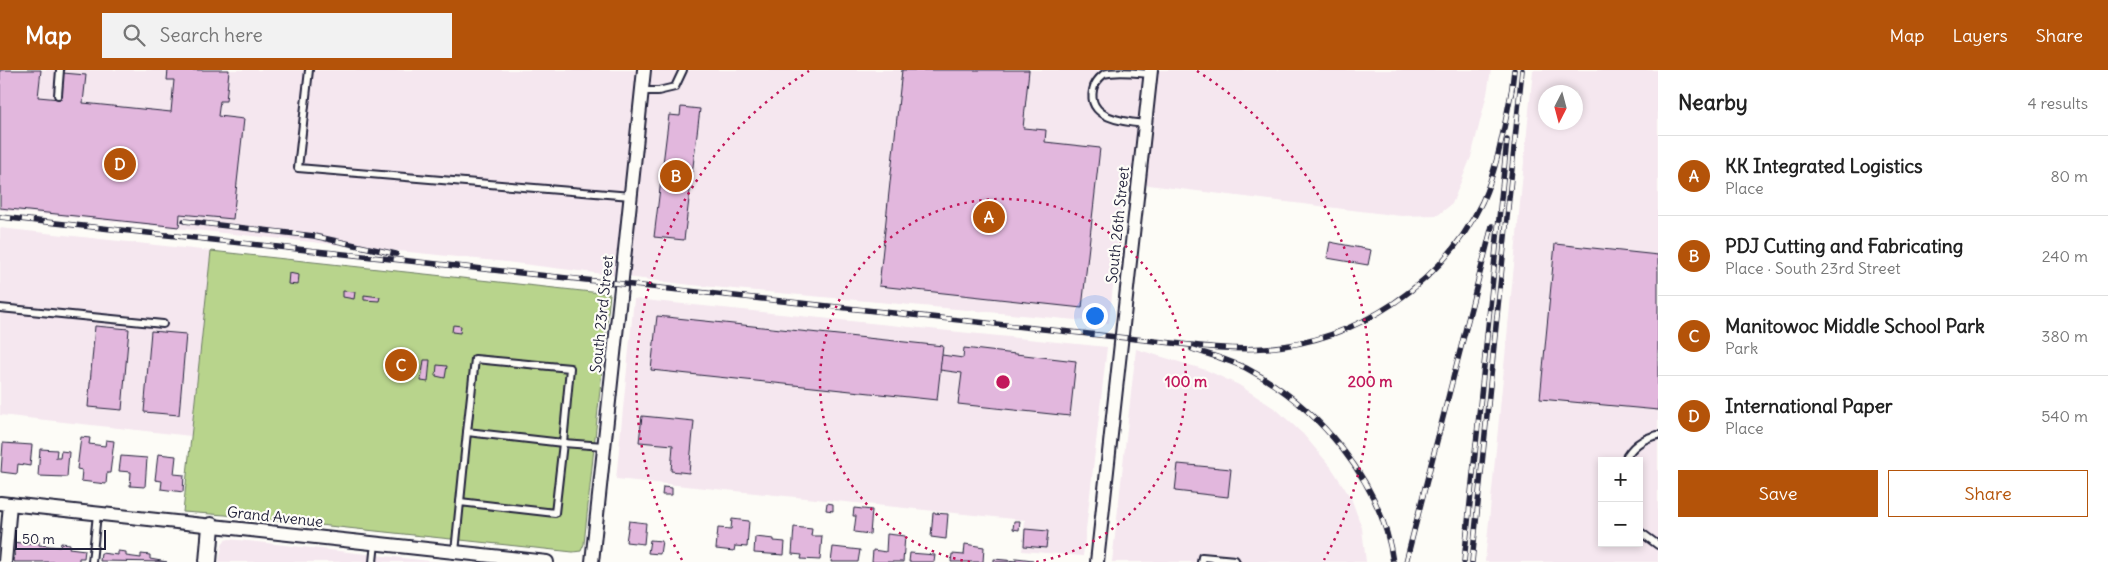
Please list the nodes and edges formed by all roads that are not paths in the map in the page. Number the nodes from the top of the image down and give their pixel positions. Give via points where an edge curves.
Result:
1 (60, 70) edge
2 (309, 70) edge
3 (644, 70) edge
4 (683, 70) edge
5 (1151, 72) edge
6 (642, 91) junction
7 (58, 96) dead end
8 (1145, 124) junction
9 (631, 196) junction
10 (0, 308) edge
11 (163, 324) dead end
12 (467, 432) junction
13 (1658, 435) edge
14 (563, 443) junction
15 (604, 446) junction
16 (1626, 457) edge
17 (460, 502) junction
18 (5, 504) edge
19 (97, 514) junction
20 (211, 526) junction
21 (1643, 533) edge
22 (374, 544) junction
23 (1658, 545) edge
24 (455, 552) junction
25 (4, 562) edge
26 (92, 562) edge
27 (208, 562) edge
28 (373, 562) edge
29 (547, 562) edge
30 (592, 562) edge
31 (1097, 562) edge
32 (1201, 562) edge
33 (1236, 562) edge

1 - 7 lane
2 - 9 lane via 298,168
3 - 6 street, South 23rd Street
4 - 6 lane via 675,87
5 - 8 street, South 26th Street
5 - 8 lane via 1104,74 1094,84 1092,94 1095,105 1107,116
6 - 9 street, South 23rd Street
8 - 31 street, South 26th Street
9 - 15 street, South 23rd Street
10 - 11 lane
12 - 14 lane
12 - 14 lane via 475,359 570,368
12 - 17 lane
13 - 16 lane via 1646,438
14 - 15 lane
14 - 17 lane via 555,513
15 - 30 street, South 23rd Street
17 - 24 lane
18 - 19 street, Grand Avenue
18 - 25 street
19 - 20 street, Grand Avenue
19 - 26 lane
20 - 22 street, Grand Avenue
20 - 27 street
21 - 23 lane
22 - 24 street, Grand Avenue
22 - 28 lane
24 - 29 street, Grand Avenue
32 - 33 lane via 1202,557

